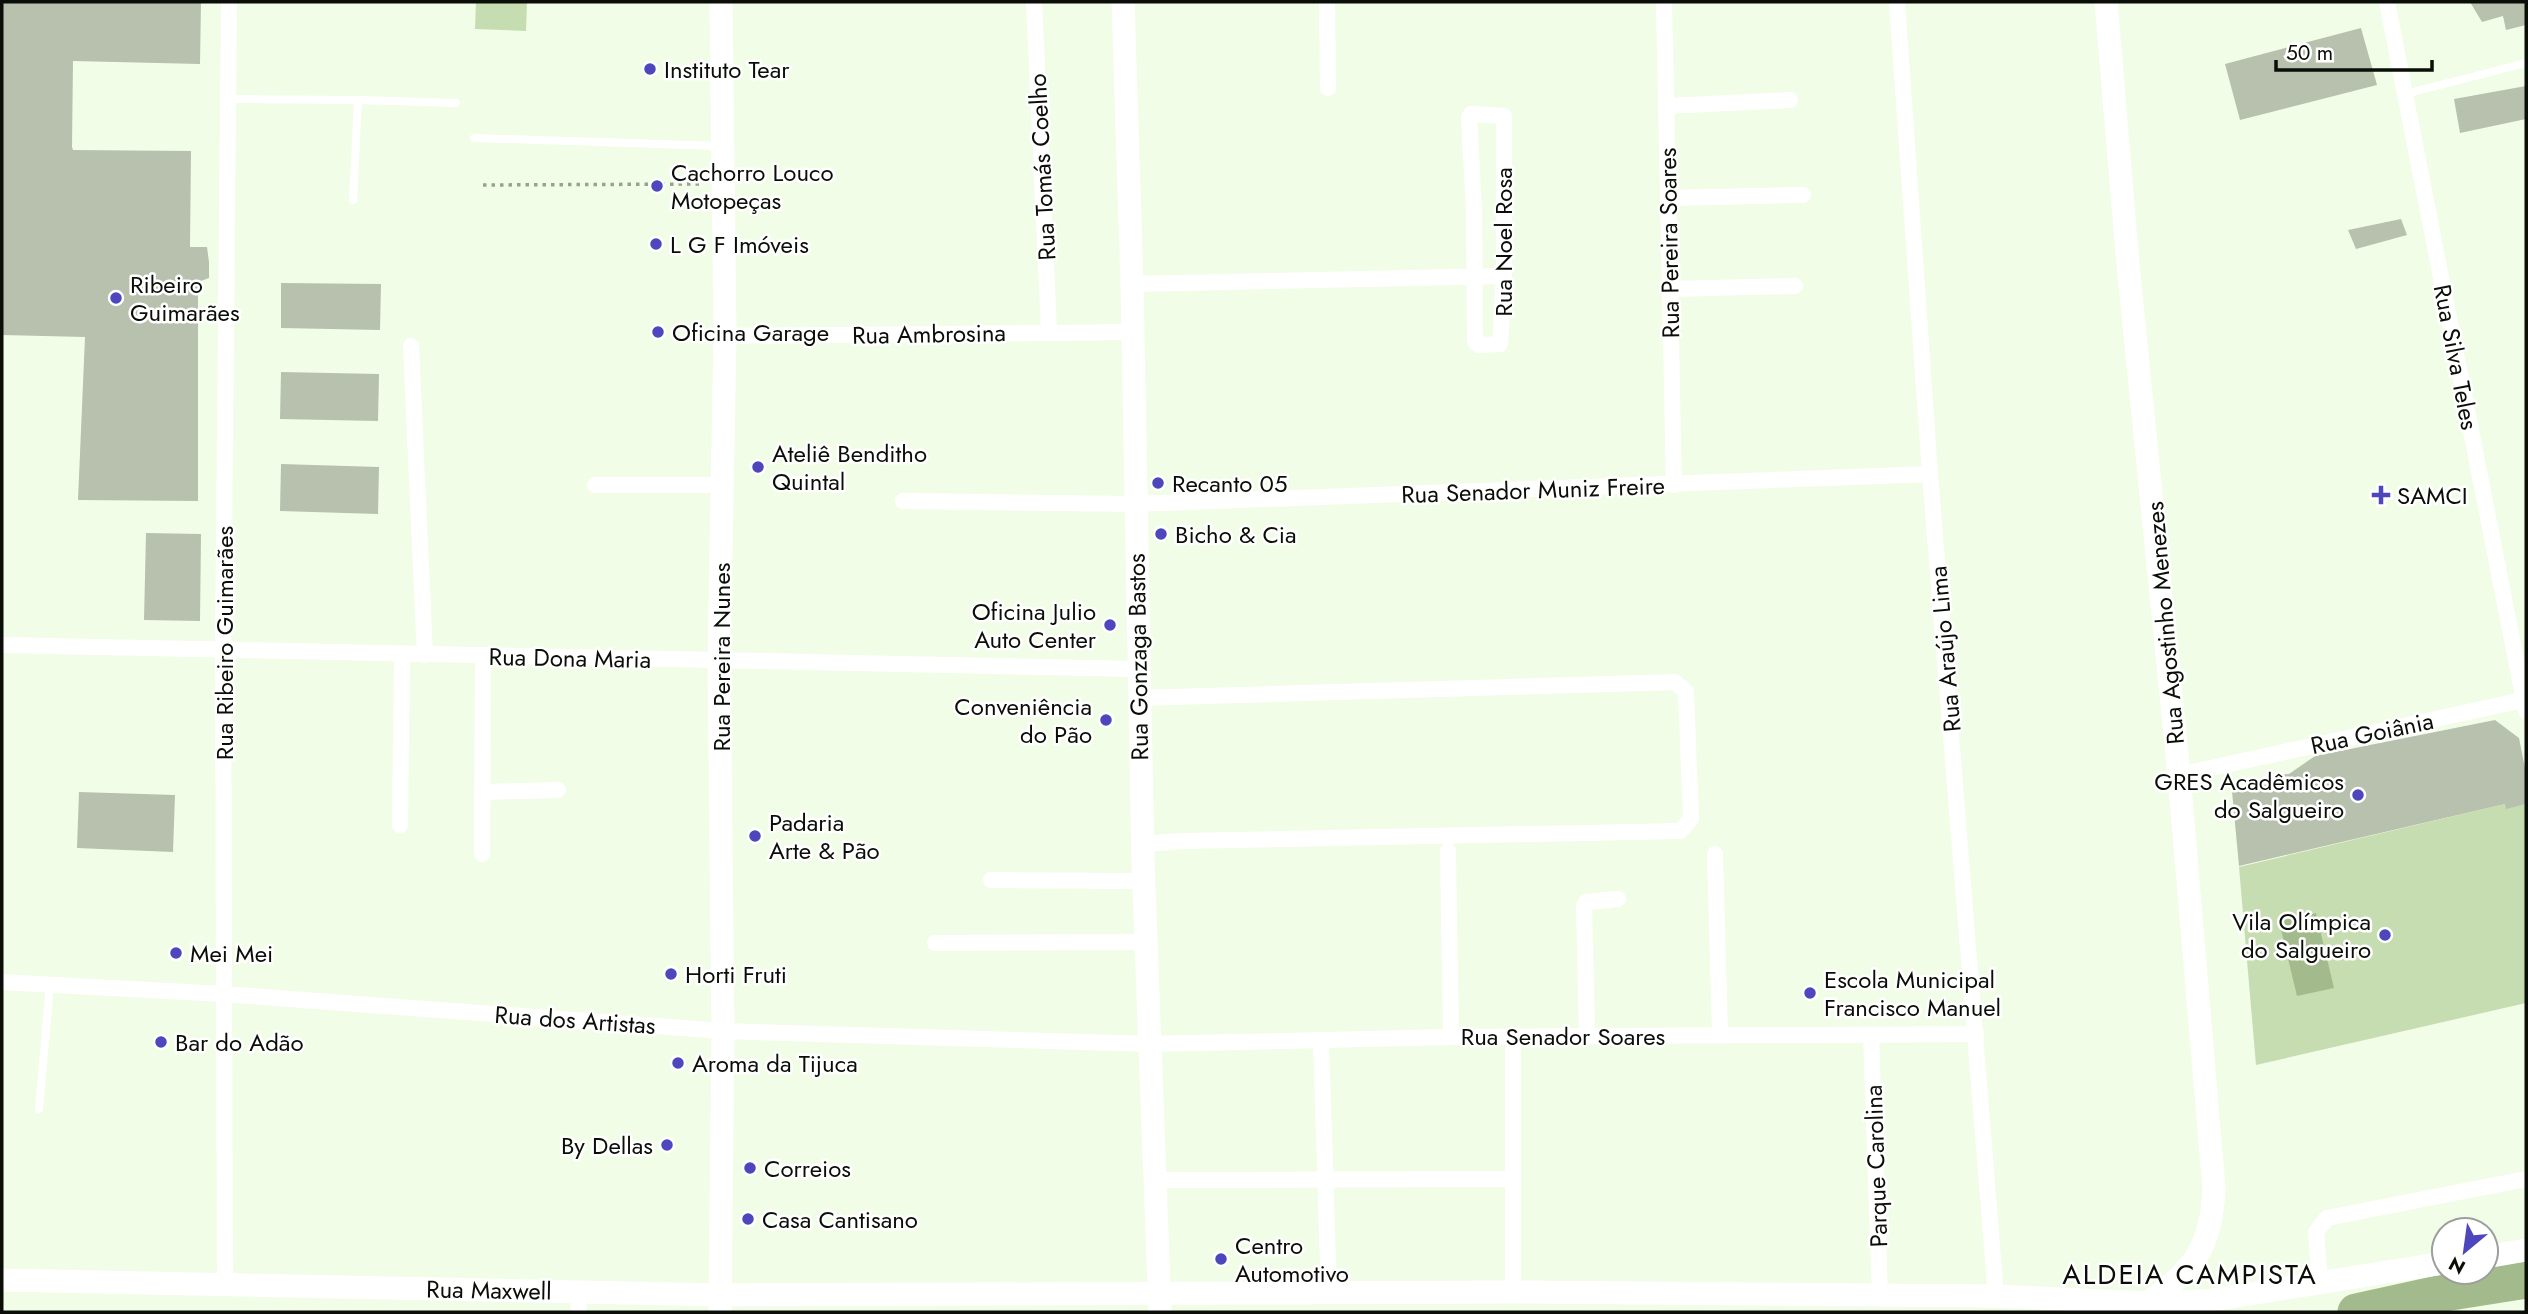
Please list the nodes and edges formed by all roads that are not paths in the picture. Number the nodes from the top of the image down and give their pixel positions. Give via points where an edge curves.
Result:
1 (229, 2) edge
2 (722, 2) edge
3 (1034, 2) edge
4 (1123, 2) edge
5 (1326, 2) edge
6 (1664, 2) edge
7 (1897, 2) edge
8 (2106, 2) edge
9 (2387, 2) edge
10 (2526, 63) edge
11 (1328, 88) dead end
12 (2405, 94) junction
13 (228, 100) junction
14 (358, 100) junction
15 (1790, 100) dead end
16 (456, 103) dead end
17 (1666, 106) junction
18 (474, 138) dead end
19 (723, 146) junction
20 (1802, 195) dead end
21 (1668, 198) junction
22 (353, 200) dead end
23 (1504, 276) junction
24 (1476, 278) junction
25 (1132, 284) junction
26 (1795, 286) dead end
27 (1670, 289) junction
28 (1049, 332) junction
29 (1133, 332) junction
30 (725, 337) junction
31 (411, 346) dead end
32 (1930, 474) junction
33 (595, 485) dead end
34 (722, 485) junction
35 (1674, 485) junction
36 (903, 501) dead end
37 (1135, 504) junction
38 (2, 645) edge
39 (223, 650) junction
40 (402, 654) junction
41 (425, 655) junction
42 (483, 656) junction
43 (719, 661) junction
44 (1138, 669) junction
45 (1138, 698) junction
46 (2525, 706) edge
47 (2179, 775) junction
48 (558, 790) dead end
49 (482, 792) junction
50 (400, 825) dead end
51 (1143, 844) junction
52 (1448, 850) dead end
53 (482, 854) dead end
54 (1715, 854) dead end
55 (991, 880) dead end
56 (1143, 881) junction
57 (1618, 899) dead end
58 (1146, 942) junction
59 (935, 943) dead end
60 (2, 982) edge
61 (50, 985) junction
62 (222, 994) junction
63 (723, 1031) junction
64 (1976, 1034) junction
65 (1720, 1035) junction
66 (1587, 1036) junction
67 (1871, 1036) junction
68 (1451, 1037) junction
69 (1513, 1037) junction
70 (1321, 1042) junction
71 (1149, 1044) junction
72 (39, 1109) dead end
73 (1325, 1179) junction
74 (1513, 1179) junction
75 (2526, 1179) edge
76 (1154, 1180) junction
77 (2526, 1250) edge
78 (2500, 1255) edge
79 (2430, 1265) edge
80 (2, 1280) edge
81 (2320, 1283) junction
82 (225, 1285) junction
83 (1513, 1293) junction
84 (1329, 1294) junction
85 (1880, 1296) junction
86 (1996, 1296) junction
87 (579, 1302) edge
88 (720, 1304) edge
89 (1160, 1304) edge
90 (2150, 1308) edge

1 - 13 street, Rua Ribeiro Guimarães
2 - 19 main road, Rua Pereira Nunes
3 - 28 street, Rua Tomás Coelho
4 - 25 main road, Rua Gonzaga Bastos
5 - 11 street
6 - 17 street, Rua Pereira Soares
7 - 32 street, Rua Araújo Lima
8 - 47 main road, Rua Agostinho Menezes
9 - 12 street, Rua Silva Teles
10 - 12 lane
12 - 46 street, Rua Silva Teles
13 - 14 lane
13 - 39 street, Rua Ribeiro Guimarães
14 - 16 lane
14 - 22 lane
15 - 17 street
17 - 21 street, Rua Pereira Soares
18 - 19 lane
19 - 30 main road, Rua Pereira Nunes
20 - 21 street
21 - 27 street, Rua Pereira Soares
23 - 24 street
23 - 24 street, Rua Noel Rosa via 1500,344 1475,341
23 - 24 street, Rua Noel Rosa via 1504,116 1471,114
24 - 25 street
25 - 29 main road, Rua Gonzaga Bastos
26 - 27 street
27 - 35 street, Rua Pereira Soares
28 - 29 street, Rua Ambrosina
28 - 30 street, Rua Ambrosina
29 - 37 main road, Rua Gonzaga Bastos
30 - 34 main road, Rua Pereira Nunes
31 - 41 street
32 - 35 street, Rua Senador Muniz Freire
32 - 64 street, Rua Araújo Lima
33 - 34 street
34 - 43 main road, Rua Pereira Nunes
35 - 37 street, Rua Senador Muniz Freire
36 - 37 street, Rua Senador Muniz Freire
37 - 44 main road, Rua Gonzaga Bastos
38 - 39 street, Rua Dona Maria
39 - 40 street, Rua Dona Maria
39 - 62 street, Rua Ribeiro Guimarães
40 - 41 street, Rua Dona Maria
40 - 50 street
41 - 42 street, Rua Dona Maria
42 - 43 street, Rua Dona Maria
42 - 49 street
43 - 44 street, Rua Dona Maria
43 - 63 main road, Rua Pereira Nunes
44 - 45 main road, Rua Gonzaga Bastos
45 - 51 main road, Rua Gonzaga Bastos
45 - 51 street via 1675,682 1686,692 1691,819 1680,831
46 - 47 street, Rua Goiânia
47 - 90 main road, Rua Agostinho Menezes via 2213,1216 2197,1258
48 - 49 street
49 - 53 street
51 - 56 main road, Rua Gonzaga Bastos
52 - 68 street
54 - 65 street
55 - 56 street
56 - 58 main road, Rua Gonzaga Bastos
57 - 66 street via 1584,904
58 - 59 street
58 - 71 main road, Rua Gonzaga Bastos
60 - 61 street, Rua dos Artistas
61 - 62 street, Rua dos Artistas
61 - 72 lane
62 - 63 street, Rua dos Artistas
62 - 82 street, Rua Ribeiro Guimarães
63 - 71 street, Rua dos Artistas
63 - 88 main road, Rua Pereira Nunes
64 - 67 street, Rua Senador Soares
64 - 86 street, Rua Araújo Lima
65 - 66 street, Rua Senador Soares
65 - 67 street, Rua Senador Soares
66 - 69 street, Rua Senador Soares
67 - 85 street, Parque Carolina
68 - 69 street, Rua Senador Soares
68 - 70 street, Rua Senador Soares
69 - 74 street
70 - 71 street, Rua Senador Soares
70 - 73 street
71 - 76 main road, Rua Gonzaga Bastos
73 - 74 street
73 - 76 street
73 - 84 street
74 - 83 street
75 - 81 street via 2327,1218 2316,1232
76 - 89 main road, Rua Gonzaga Bastos
77 - 78 main road
79 - 81 main road, Rua Maxwell
80 - 82 main road, Rua Maxwell
81 - 90 main road, Rua Maxwell
82 - 87 main road, Rua Maxwell
83 - 84 main road, Rua Maxwell
83 - 85 main road, Rua Maxwell
84 - 89 main road, Rua Maxwell
85 - 86 main road, Rua Maxwell
86 - 90 main road, Rua Maxwell
87 - 88 main road, Rua Maxwell
88 - 89 main road, Rua Maxwell

